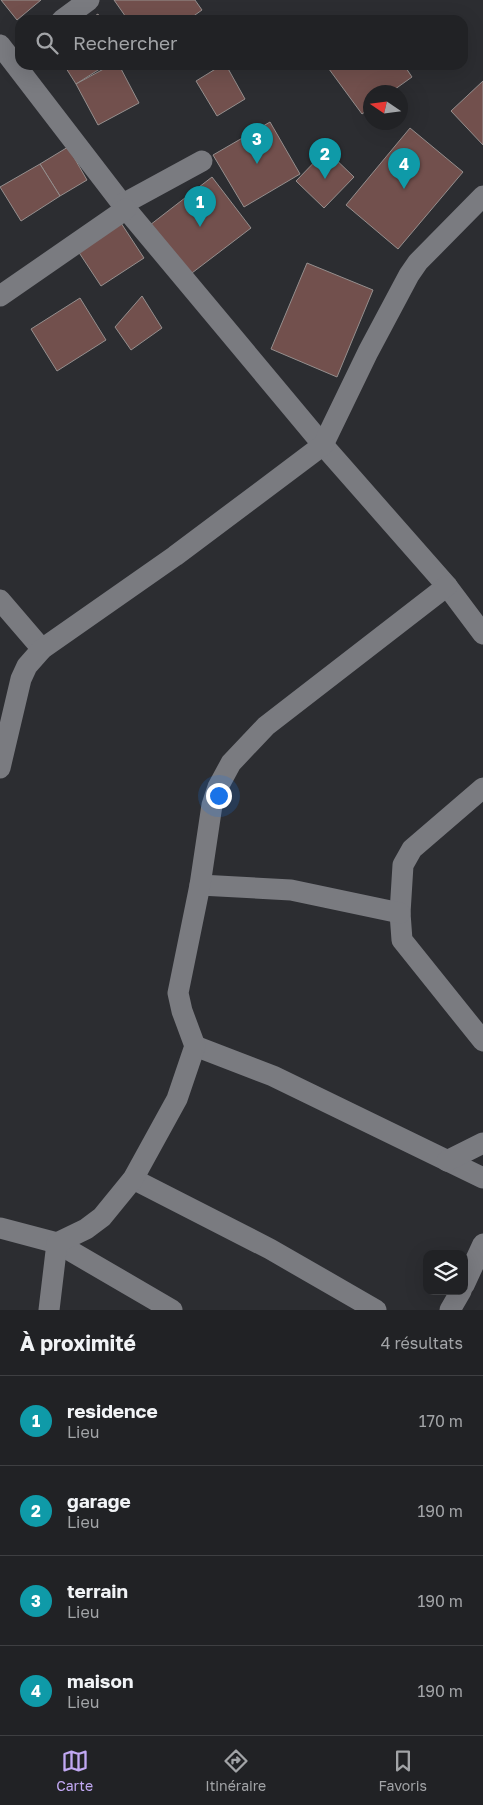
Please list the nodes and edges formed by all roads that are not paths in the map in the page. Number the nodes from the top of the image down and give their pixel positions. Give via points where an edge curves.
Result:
1 (90, 0) edge
2 (69, 15) edge
3 (20, 70) edge
4 (202, 161) dead end
5 (483, 196) edge
6 (125, 207) junction
7 (0, 296) edge
8 (323, 445) junction
9 (447, 586) junction
10 (0, 600) edge
11 (483, 634) edge
12 (42, 649) junction
13 (0, 768) edge
14 (483, 788) edge
15 (200, 884) junction
16 (400, 913) junction
17 (483, 1041) edge
18 (195, 1046) junction
19 (483, 1143) edge
20 (447, 1161) junction
21 (483, 1178) edge
22 (132, 1179) junction
23 (0, 1228) edge
24 (57, 1243) junction
25 (483, 1244) edge
26 (468, 1276) edge
27 (458, 1295) edge
28 (49, 1310) edge
29 (172, 1310) edge
30 (376, 1310) edge
31 (450, 1310) edge

1 - 2 street
3 - 6 street
4 - 6 street
5 - 8 street via 418,262 368,352
6 - 7 street
6 - 8 street
8 - 9 street
8 - 12 street via 175,556
9 - 11 street
9 - 15 street via 266,726 231,764 212,806
10 - 12 street
12 - 13 street via 27,666 21,679
14 - 16 street via 412,849 403,865
15 - 16 street via 291,890
15 - 18 street via 178,993
16 - 17 street via 402,940
18 - 20 street via 273,1076
18 - 22 street via 177,1099
19 - 20 street
20 - 21 street
22 - 24 street via 102,1217
22 - 30 street via 270,1249
23 - 24 street
24 - 28 street
24 - 29 street
25 - 26 street
27 - 31 street

